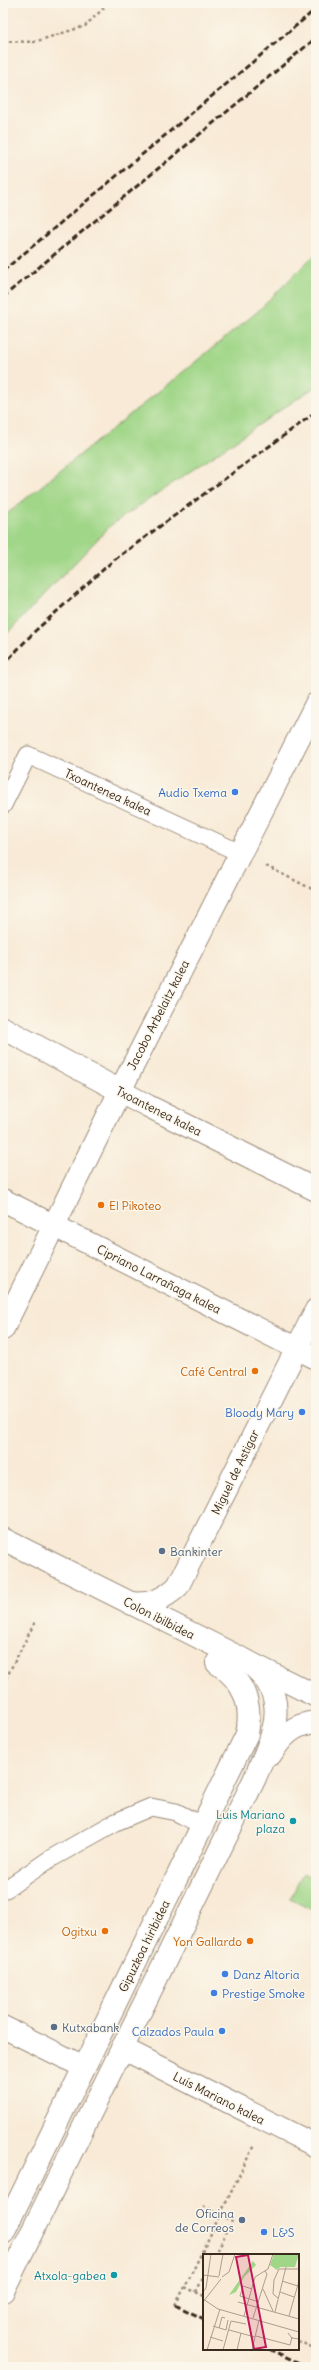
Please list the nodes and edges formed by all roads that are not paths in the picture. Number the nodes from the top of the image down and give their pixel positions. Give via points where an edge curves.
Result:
1 (316, 704) edge
2 (3, 805) edge
3 (240, 853) junction
4 (3, 1028) edge
5 (120, 1091) junction
6 (316, 1190) edge
7 (3, 1200) edge
8 (53, 1225) junction
9 (316, 1310) edge
10 (3, 1328) edge
11 (297, 1348) junction
12 (316, 1358) edge
13 (3, 1539) edge
14 (3, 1556) edge
15 (130, 1603) junction
16 (245, 1660) junction
17 (217, 1663) junction
18 (272, 1690) junction
19 (316, 1696) edge
20 (316, 1712) edge
21 (316, 1722) edge
22 (254, 1780) junction
23 (202, 1826) junction
24 (6, 1889) dead end
25 (3, 2027) edge
26 (122, 2048) junction
27 (84, 2067) junction
28 (316, 2146) edge
29 (3, 2233) edge
30 (3, 2291) edge

1 - 3 main road, Jacobo Arbelaitz kalea
2 - 3 lane, Txoantenea kalea via 28,755
3 - 5 main road, Jacobo Arbelaitz kalea
4 - 5 main road, Txoantenea kalea
5 - 6 main road, Txoantenea kalea
5 - 8 main road, Jacobo Arbelaitz kalea
7 - 8 main road, Cipriano Larrañaga kalea
8 - 10 main road, Jacobo Arbelaitz kalea
8 - 11 main road, Cipriano Larrañaga kalea
9 - 11 main road, Miguel de Astigar
11 - 12 main road, Cipriano Larrañaga kalea
11 - 15 main road, Miguel de Astigar via 178,1586 157,1602
13 - 15 main road, Colon ibilbidea
14 - 17 main road, Colon ibilbidea
15 - 16 main road, Colon ibilbidea
16 - 18 main road via 256,1668
16 - 19 main road, Colon ibilbidea
17 - 18 main road, Colon ibilbidea
17 - 23 main road, Gipuzkoa hiribidea via 229,1670 239,1681 246,1694 250,1720 248,1734
18 - 20 main road, Colon ibilbidea
18 - 22 main road via 277,1718 274,1732
21 - 22 main road via 294,1728 282,1737
22 - 26 main road
23 - 24 lane via 176,1812 151,1807 116,1822 57,1855
23 - 27 main road, Gipuzkoa hiribidea
25 - 27 main road
26 - 28 main road, Luis Mariano kalea
26 - 30 main road
27 - 29 main road, Gipuzkoa hiribidea

